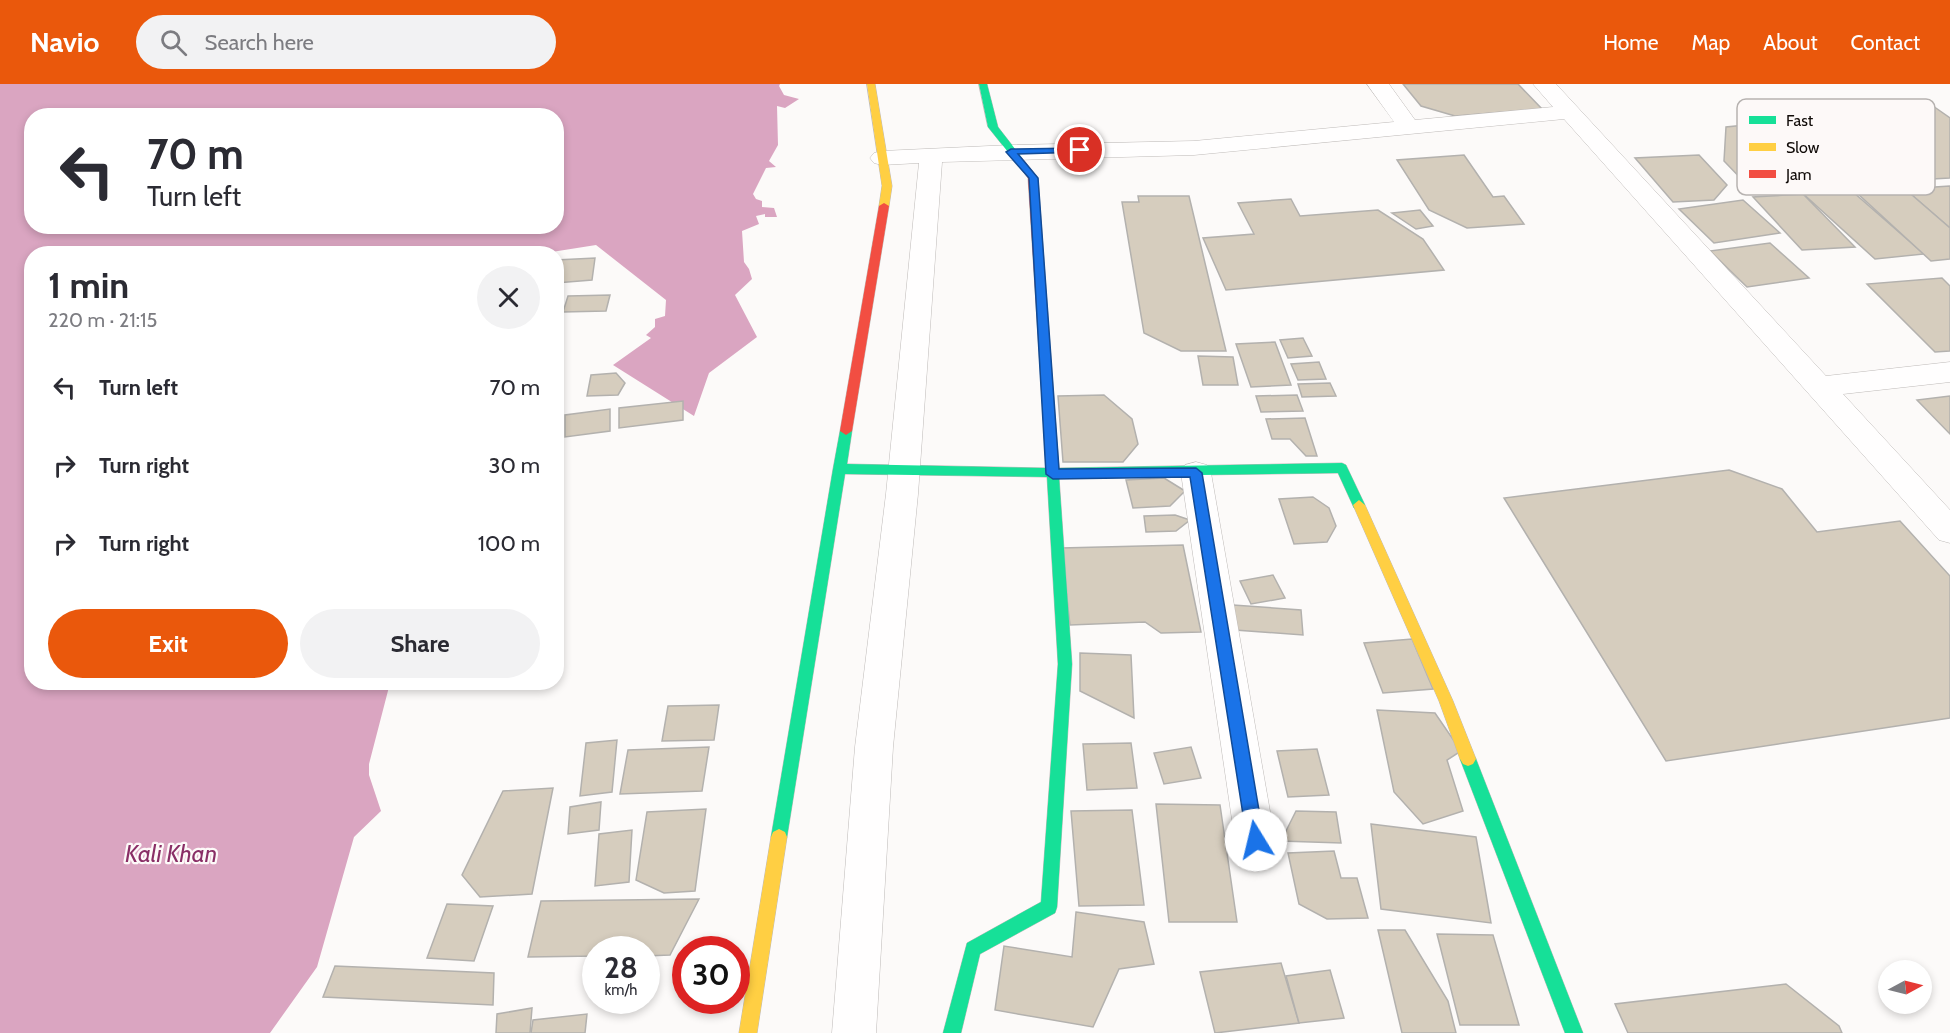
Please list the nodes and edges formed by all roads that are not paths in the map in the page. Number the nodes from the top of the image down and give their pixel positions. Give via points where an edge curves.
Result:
1 (871, 84) edge
2 (983, 84) edge
3 (1377, 84) edge
4 (1544, 84) edge
5 (1569, 112) junction
6 (1409, 128) junction
7 (1011, 152) junction
8 (931, 156) junction
9 (882, 158) junction
10 (1950, 372) edge
11 (1817, 387) junction
12 (839, 469) junction
13 (904, 471) junction
14 (1196, 473) junction
15 (1053, 474) junction
16 (1950, 531) edge
17 (1256, 840) dead end
18 (748, 1033) edge
19 (854, 1033) edge
20 (952, 1033) edge
21 (1574, 1033) edge

1 - 9 street
2 - 7 street via 993,127
3 - 6 street
4 - 5 street
5 - 6 street
5 - 11 street
6 - 7 street via 1194,148
7 - 8 street
7 - 15 street via 1034,178
8 - 9 street
8 - 13 street
9 - 12 street via 887,186
10 - 11 street
11 - 16 street
12 - 13 street
12 - 18 street
13 - 15 street
13 - 19 street via 874,747
14 - 15 street
14 - 17 street
14 - 21 street via 1342,468 1446,701
15 - 20 street via 1065,664 1049,907 973,949

